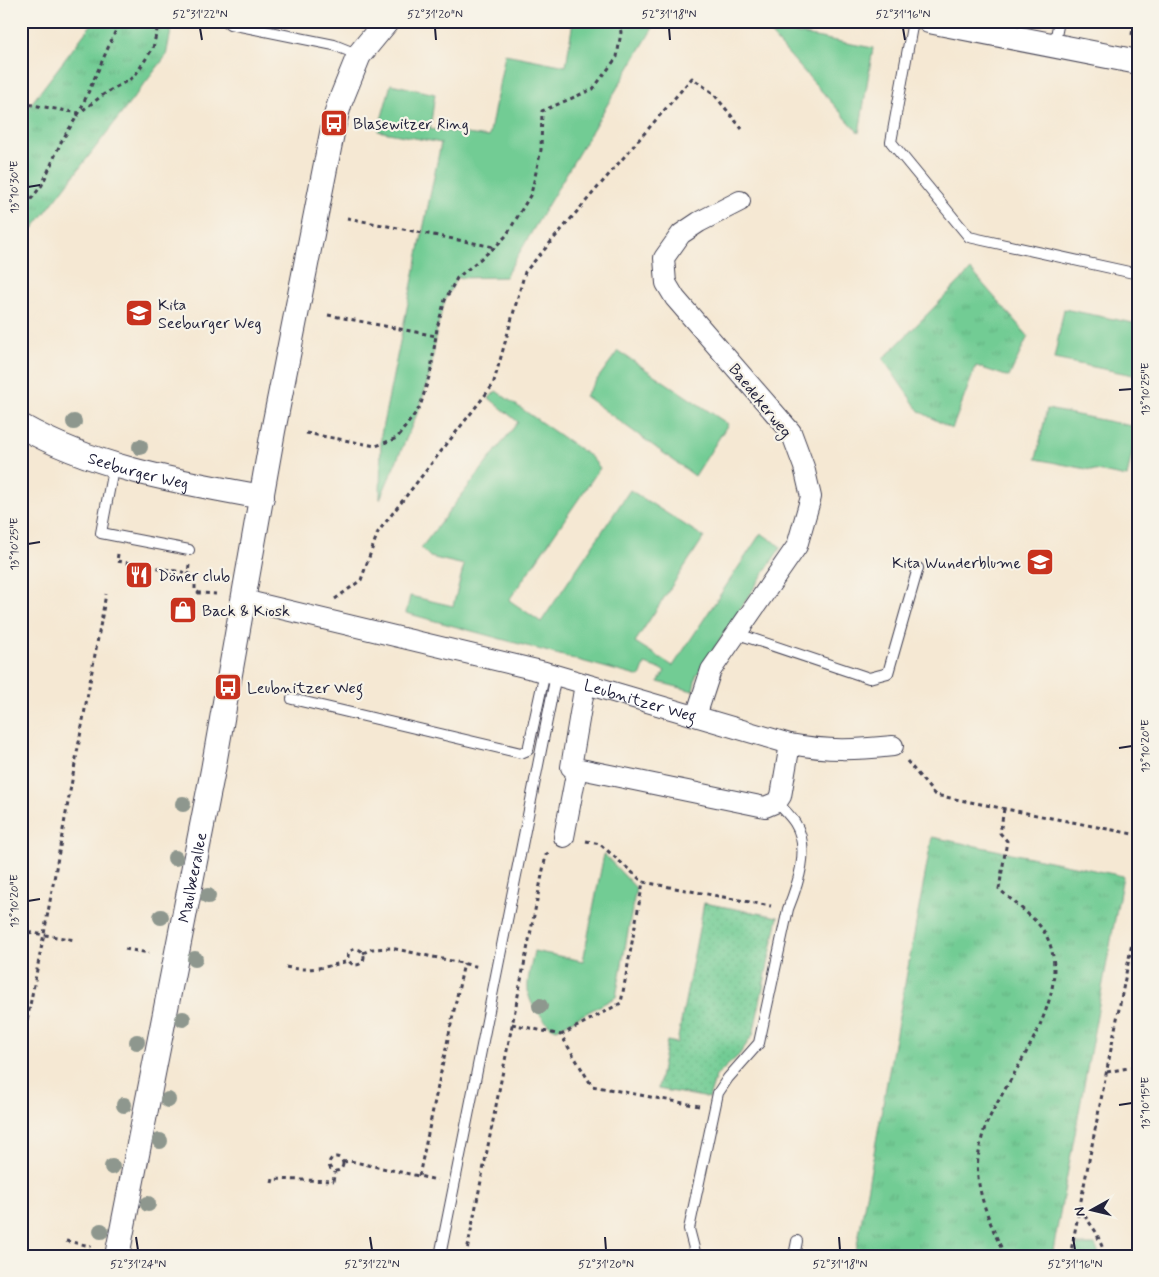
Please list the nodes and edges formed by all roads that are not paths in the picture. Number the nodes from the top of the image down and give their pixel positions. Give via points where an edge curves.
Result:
1 (226, 21) edge
2 (388, 21) edge
3 (913, 21) edge
4 (929, 21) edge
5 (1059, 21) edge
6 (978, 26) edge
7 (1054, 46) junction
8 (359, 56) junction
9 (1138, 62) edge
10 (740, 201) dead end
11 (1138, 274) edge
12 (21, 426) edge
13 (114, 464) junction
14 (262, 497) junction
15 (188, 550) road end
16 (918, 568) dead end
17 (244, 600) junction
18 (735, 633) junction
19 (550, 674) junction
20 (585, 684) junction
21 (292, 698) dead end
22 (696, 716) junction
23 (790, 744) junction
24 (893, 746) road end
25 (577, 769) junction
26 (777, 802) junction
27 (564, 837) road end
28 (797, 1241) dead end
29 (117, 1256) edge
30 (440, 1256) edge
31 (696, 1256) edge
32 (794, 1256) edge

1 - 8 lane via 334,44
2 - 8 street
3 - 11 lane via 891,142 969,236
4 - 6 street
5 - 7 lane
6 - 7 street
7 - 9 street
8 - 14 street via 334,123
10 - 18 street, Baedekerweg via 681,234 664,258 666,283 675,298 791,432 811,497 797,546
12 - 13 street, Seeburger Weg via 63,446
13 - 14 street, Seeburger Weg
13 - 15 lane via 101,532
14 - 17 street, Maulbeerallee
16 - 18 lane via 888,673 869,678
17 - 19 street, Leubnitzer Weg
17 - 29 street, Maulbeerallee
18 - 22 street, Baedekerweg via 711,670
19 - 20 street, Leubnitzer Weg
19 - 21 lane via 528,750 521,753
19 - 30 lane via 497,971
20 - 22 street, Leubnitzer Weg
20 - 25 street via 571,767
22 - 23 street, Leubnitzer Weg
23 - 24 street, Leubnitzer Weg via 853,750
23 - 26 street via 781,796
25 - 26 street via 765,807
25 - 27 street
26 - 31 lane via 796,823 802,852 801,868 788,909 760,1043 718,1093 689,1229
28 - 32 lane

